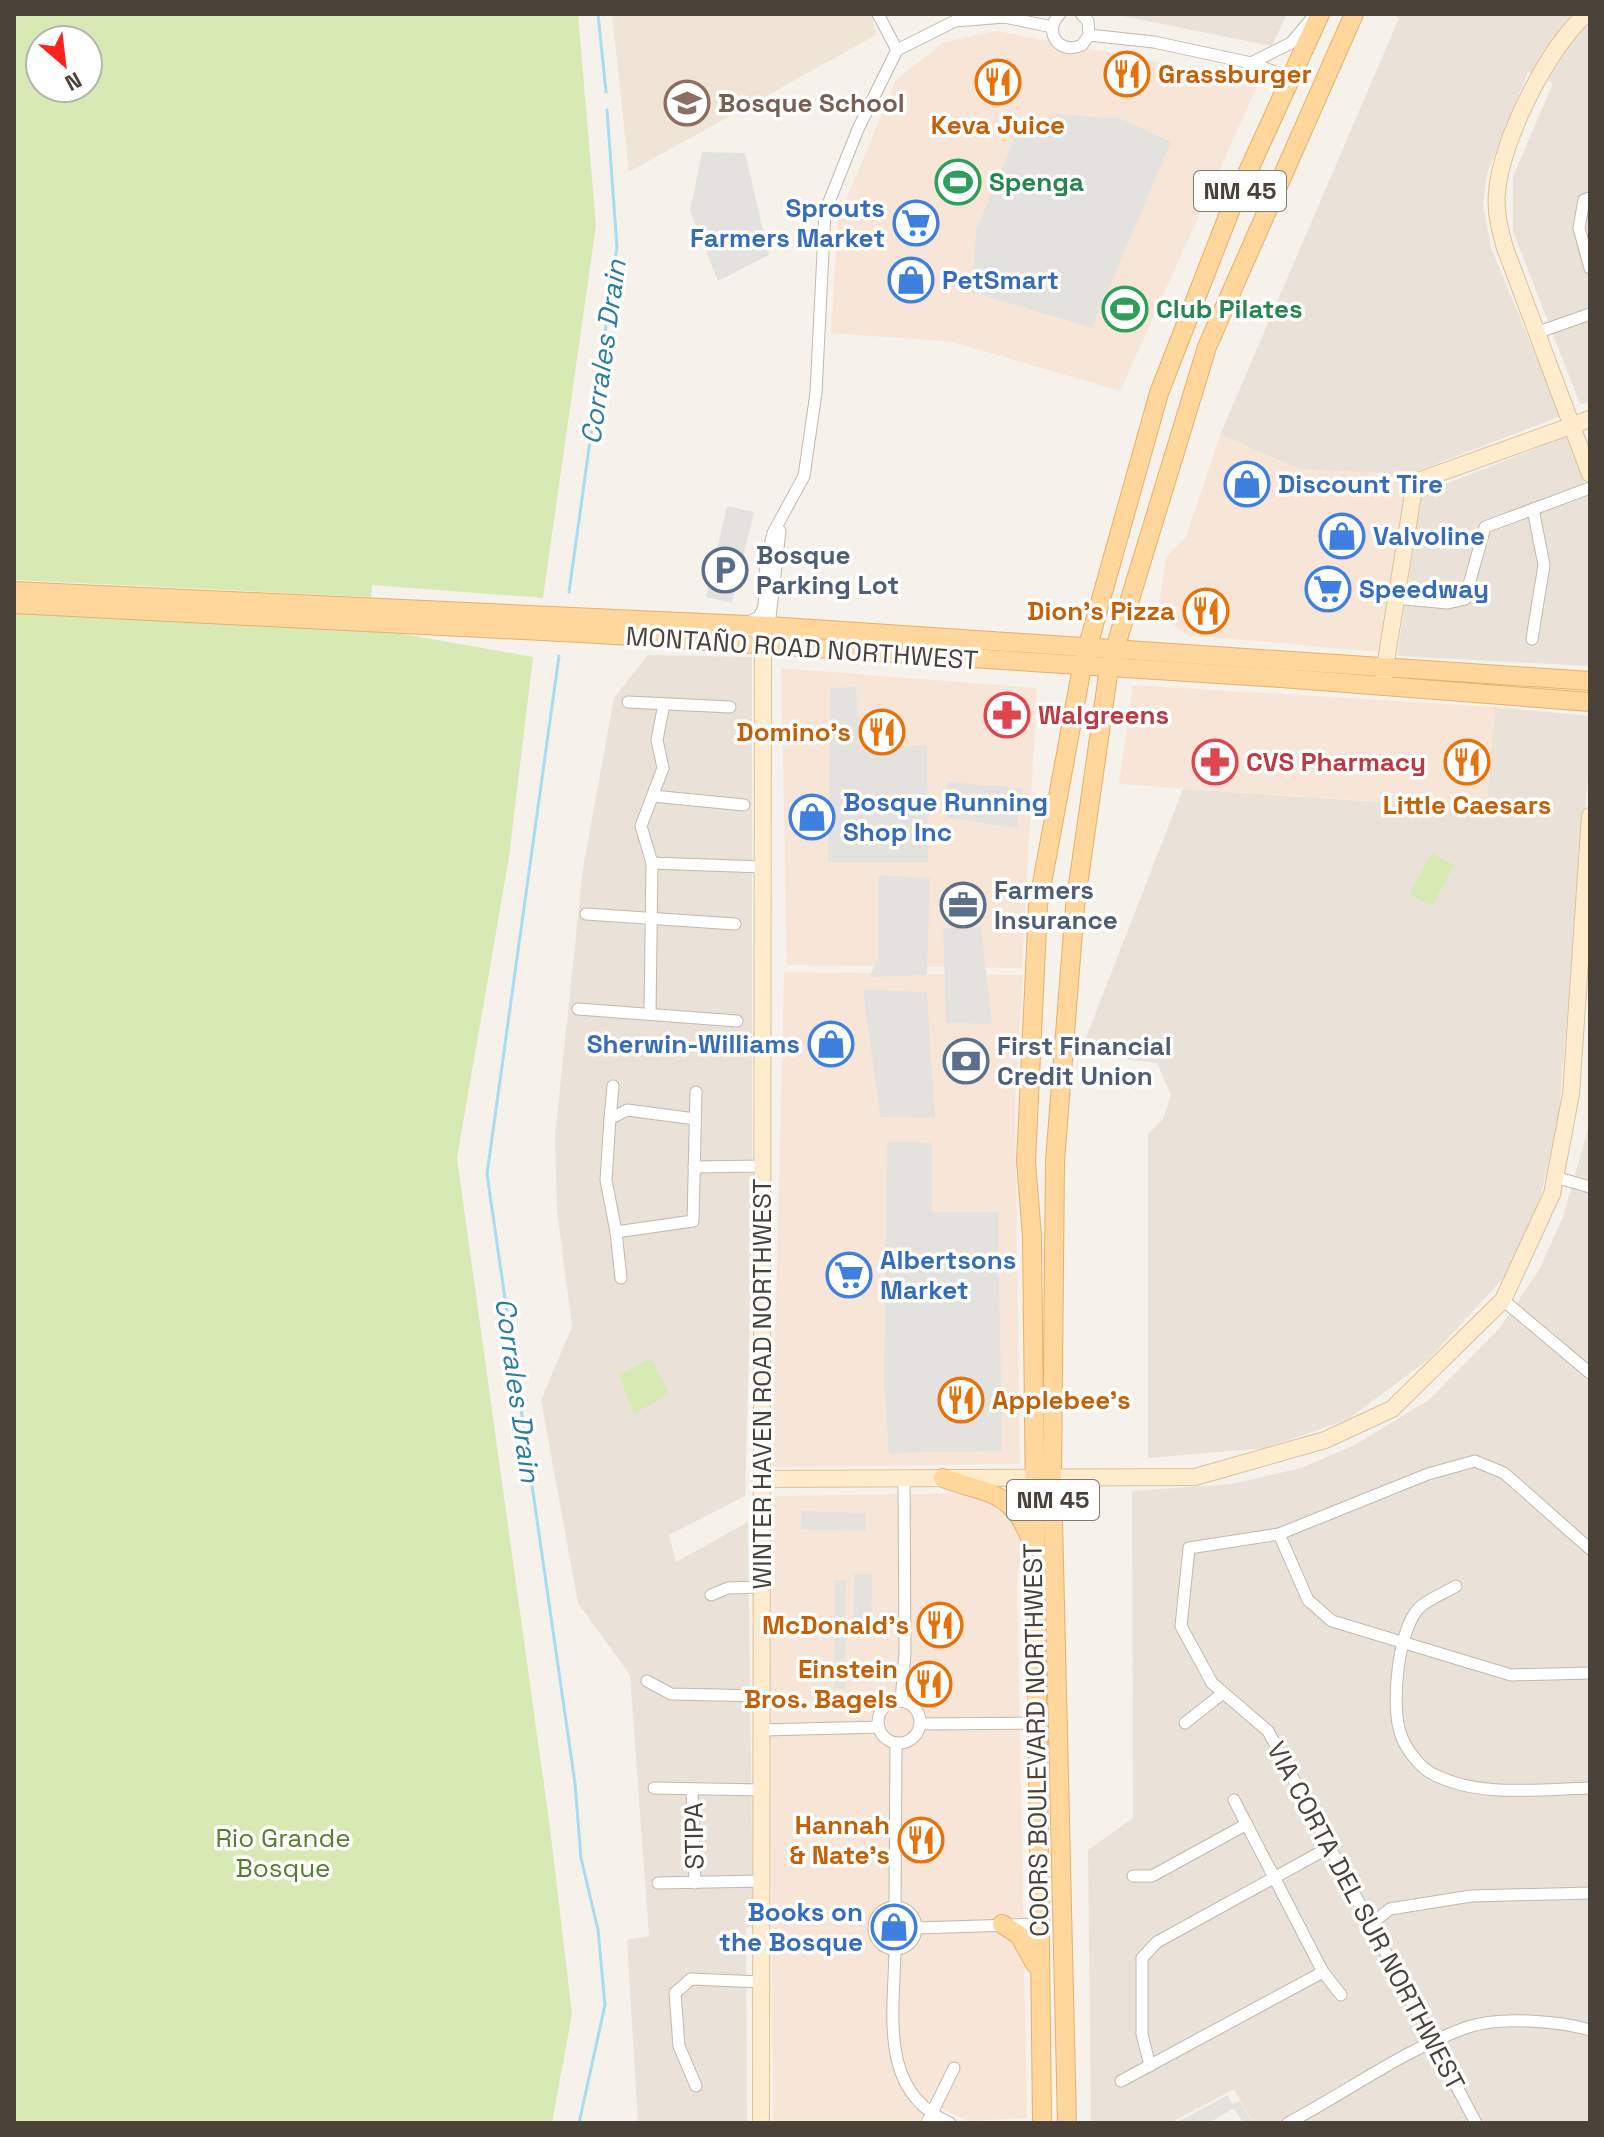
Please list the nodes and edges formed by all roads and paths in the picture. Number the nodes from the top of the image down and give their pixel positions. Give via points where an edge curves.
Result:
1 (878, 14) edge
2 (1060, 14) edge
3 (1081, 14) edge
4 (1318, 14) edge
5 (1354, 14) edge
6 (1586, 14) edge
7 (1052, 27) junction
8 (1089, 35) junction
9 (897, 50) junction
10 (1251, 63) junction
11 (1291, 78) junction
12 (1590, 198) edge
13 (1590, 268) edge
14 (1590, 314) edge
15 (1536, 333) junction
16 (1590, 419) edge
17 (1573, 424) junction
18 (1590, 474) edge
19 (1590, 488) edge
20 (1533, 509) junction
21 (778, 527) junction
22 (14, 591) edge
23 (1394, 598) junction
24 (14, 604) edge
25 (368, 616) junction
26 (744, 625) junction
27 (769, 626) junction
28 (854, 631) junction
29 (677, 639) junction
30 (1532, 639) dead end
31 (763, 645) junction
32 (1088, 647) junction
33 (1118, 648) junction
34 (1385, 666) junction
35 (1082, 667) junction
36 (1109, 668) junction
37 (1590, 681) edge
38 (1383, 686) junction
39 (628, 702) dead end
40 (1590, 702) edge
41 (664, 704) junction
42 (730, 707) dead end
43 (653, 796) junction
44 (744, 805) dead end
45 (1590, 816) edge
46 (652, 863) junction
47 (763, 867) junction
48 (586, 914) dead end
49 (652, 919) junction
50 (735, 924) dead end
51 (578, 1009) dead end
52 (650, 1014) junction
53 (737, 1021) dead end
54 (613, 1086) dead end
55 (696, 1092) dead end
56 (610, 1119) junction
57 (695, 1119) junction
58 (763, 1166) junction
59 (694, 1167) junction
60 (1555, 1177) junction
61 (1590, 1187) edge
62 (616, 1232) junction
63 (621, 1278) dead end
64 (1503, 1300) junction
65 (1590, 1373) edge
66 (1043, 1476) junction
67 (943, 1478) junction
68 (760, 1479) junction
69 (904, 1479) junction
70 (1279, 1534) junction
71 (1034, 1549) junction
72 (1590, 1549) edge
73 (1456, 1586) dead end
74 (761, 1587) junction
75 (711, 1595) dead end
76 (1402, 1644) junction
77 (1590, 1673) edge
78 (647, 1681) dead end
79 (1223, 1693) junction
80 (763, 1696) junction
81 (901, 1701) junction
82 (1035, 1723) junction
83 (1185, 1723) dead end
84 (920, 1724) junction
85 (879, 1727) junction
86 (764, 1730) junction
87 (896, 1743) junction
88 (654, 1788) dead end
89 (1590, 1788) edge
90 (692, 1789) junction
91 (763, 1790) junction
92 (1234, 1800) dead end
93 (1247, 1824) junction
94 (1330, 1847) junction
95 (1133, 1876) dead end
96 (1275, 1876) junction
97 (763, 1881) junction
98 (658, 1883) dead end
99 (695, 1883) junction
100 (1590, 1893) edge
101 (895, 1906) junction
102 (1002, 1924) junction
103 (1037, 1924) junction
104 (1371, 1924) junction
105 (917, 1928) junction
106 (895, 1950) junction
107 (1323, 1972) junction
108 (1039, 1973) junction
109 (762, 1982) junction
110 (1341, 1995) dead end
111 (1590, 2030) edge
112 (1434, 2042) junction
113 (1150, 2066) junction
114 (954, 2068) dead end
115 (1121, 2081) dead end
116 (696, 2086) dead end
117 (1311, 2111) junction
118 (930, 2119) edge
119 (761, 2123) edge
120 (950, 2123) edge
121 (1042, 2123) edge
122 (1064, 2123) edge
123 (1288, 2123) edge
124 (1318, 2123) edge
125 (1476, 2123) edge

1 - 9 street
2 - 7 street
3 - 8 street via 1088,21
4 - 10 street via 1291,43
4 - 11 main road, COORS BOULEVARD NORTHWEST / NM 45
5 - 33 main road, COORS BOULEVARD NORTHWEST / NM 45 via 1207,347
6 - 15 street via 1551,53 1520,119 1497,194 1505,248
7 - 8 street via 1054,39 1068,49 1082,45
7 - 9 street via 1005,17 955,21
8 - 10 street via 1154,42
9 - 21 street via 825,212 816,393 804,476
10 - 11 street
11 - 32 main road, COORS BOULEVARD NORTHWEST / NM 45 via 1230,211 1159,393
12 - 13 street via 1584,200 1579,228
14 - 15 street
15 - 17 street
16 - 17 street
17 - 18 street
17 - 23 street via 1415,482
19 - 20 street
20 - 23 street via 1485,527 1465,599 1448,603
20 - 30 street via 1544,565
21 - 26 street via 766,562 764,607 759,617
21 - 27 street
22 - 25 main road, MONTAÑO ROAD NORTHWEST
23 - 34 street
24 - 25 main road, MONTAÑO ROAD NORTHWEST
25 - 26 main road, MONTAÑO ROAD NORTHWEST
25 - 29 main road, MONTAÑO ROAD NORTHWEST
26 - 27 main road, MONTAÑO ROAD NORTHWEST
27 - 28 main road, MONTAÑO ROAD NORTHWEST
27 - 29 street via 758,634
28 - 31 street via 832,639 770,636
28 - 32 main road, MONTAÑO ROAD NORTHWEST
29 - 31 main road, MONTAÑO ROAD NORTHWEST
31 - 35 main road, MONTAÑO ROAD NORTHWEST
31 - 47 street, WINTER HAVEN ROAD NORTHWEST
32 - 33 main road, MONTAÑO ROAD NORTHWEST
32 - 35 main road, COORS BOULEVARD NORTHWEST / NM 45
33 - 34 main road, MONTAÑO ROAD NORTHWEST
33 - 36 main road, COORS BOULEVARD NORTHWEST / NM 45
34 - 37 main road, MONTAÑO ROAD NORTHWEST
34 - 38 street
35 - 36 main road, MONTAÑO ROAD NORTHWEST
35 - 66 main road, COORS BOULEVARD NORTHWEST / NM 45 via 1038,905 1026,1162
36 - 38 main road, MONTAÑO ROAD NORTHWEST
36 - 66 main road, COORS BOULEVARD NORTHWEST / NM 45 via 1075,906 1055,1161
38 - 40 main road, MONTAÑO ROAD NORTHWEST
39 - 41 street
41 - 42 street
41 - 43 street via 657,740 663,768
43 - 44 street
43 - 46 street via 641,826
45 - 60 street via 1571,1094
46 - 47 street
46 - 49 street
47 - 58 street, WINTER HAVEN ROAD NORTHWEST
48 - 49 street
49 - 50 street
49 - 52 street
51 - 52 street
52 - 53 street
54 - 56 street
55 - 57 street
56 - 57 street via 627,1110
56 - 62 street via 606,1180
57 - 59 street
58 - 59 street
58 - 68 street, WINTER HAVEN ROAD NORTHWEST
59 - 62 street via 693,1221
60 - 61 street
60 - 64 street
62 - 63 street
64 - 65 street
64 - 66 street via 1392,1409 1325,1440 1195,1477
66 - 67 street
66 - 71 main road, COORS BOULEVARD NORTHWEST / NM 45
66 - 122 main road, COORS BOULEVARD NORTHWEST / NM 45
67 - 69 street
67 - 71 main road via 1004,1498 1022,1517
68 - 69 street
68 - 74 street, WINTER HAVEN ROAD NORTHWEST
69 - 81 street
70 - 72 street via 1428,1474 1475,1461 1504,1473
70 - 76 street via 1308,1600 1332,1621
70 - 79 street, VIA CORTA DEL SUR NORTHWEST via 1189,1548 1181,1626 1212,1683
71 - 82 main road, COORS BOULEVARD NORTHWEST / NM 45
73 - 76 street via 1418,1609
74 - 75 street via 728,1588
74 - 80 street, WINTER HAVEN ROAD NORTHWEST
76 - 77 street via 1511,1675
76 - 89 street via 1396,1708 1400,1734 1429,1772 1475,1788
78 - 80 street via 671,1694
79 - 83 street
79 - 94 street, VIA CORTA DEL SUR NORTHWEST via 1268,1731
80 - 86 street, WINTER HAVEN ROAD NORTHWEST
81 - 84 street via 915,1709
81 - 85 street via 883,1710
82 - 84 street
82 - 103 main road, COORS BOULEVARD NORTHWEST / NM 45
84 - 87 street via 911,1739
85 - 86 street
85 - 87 street
86 - 91 street, WINTER HAVEN ROAD NORTHWEST
87 - 101 street
88 - 90 street
90 - 91 street
90 - 99 street, STIPA
91 - 97 street, WINTER HAVEN ROAD NORTHWEST
92 - 93 street
93 - 95 street via 1152,1876
93 - 96 street
94 - 96 street
94 - 104 street, VIA CORTA DEL SUR NORTHWEST
96 - 107 street
96 - 113 street via 1157,1942 1142,1958 1142,2034
97 - 99 street
97 - 109 street, WINTER HAVEN ROAD NORTHWEST
98 - 99 street
100 - 104 street via 1471,1896 1390,1909
101 - 105 street via 912,1914
101 - 106 street via 880,1912 874,1925 881,1945
102 - 103 street
102 - 105 street
102 - 108 main road via 1019,1935
103 - 108 main road, COORS BOULEVARD NORTHWEST / NM 45
103 - 122 main road via 1055,1952 1058,2113
104 - 112 street, VIA CORTA DEL SUR NORTHWEST
105 - 106 street via 908,1945
106 - 118 street via 894,2057 910,2093
107 - 110 street
107 - 113 street
108 - 121 main road, COORS BOULEVARD NORTHWEST / NM 45
109 - 116 street via 691,1979 675,1993 679,2046
109 - 119 street, WINTER HAVEN ROAD NORTHWEST
111 - 112 street via 1557,2021 1471,2025
112 - 117 street
112 - 125 street, VIA CORTA DEL SUR NORTHWEST
113 - 115 street
114 - 118 street
117 - 123 street
117 - 124 street
118 - 120 street

